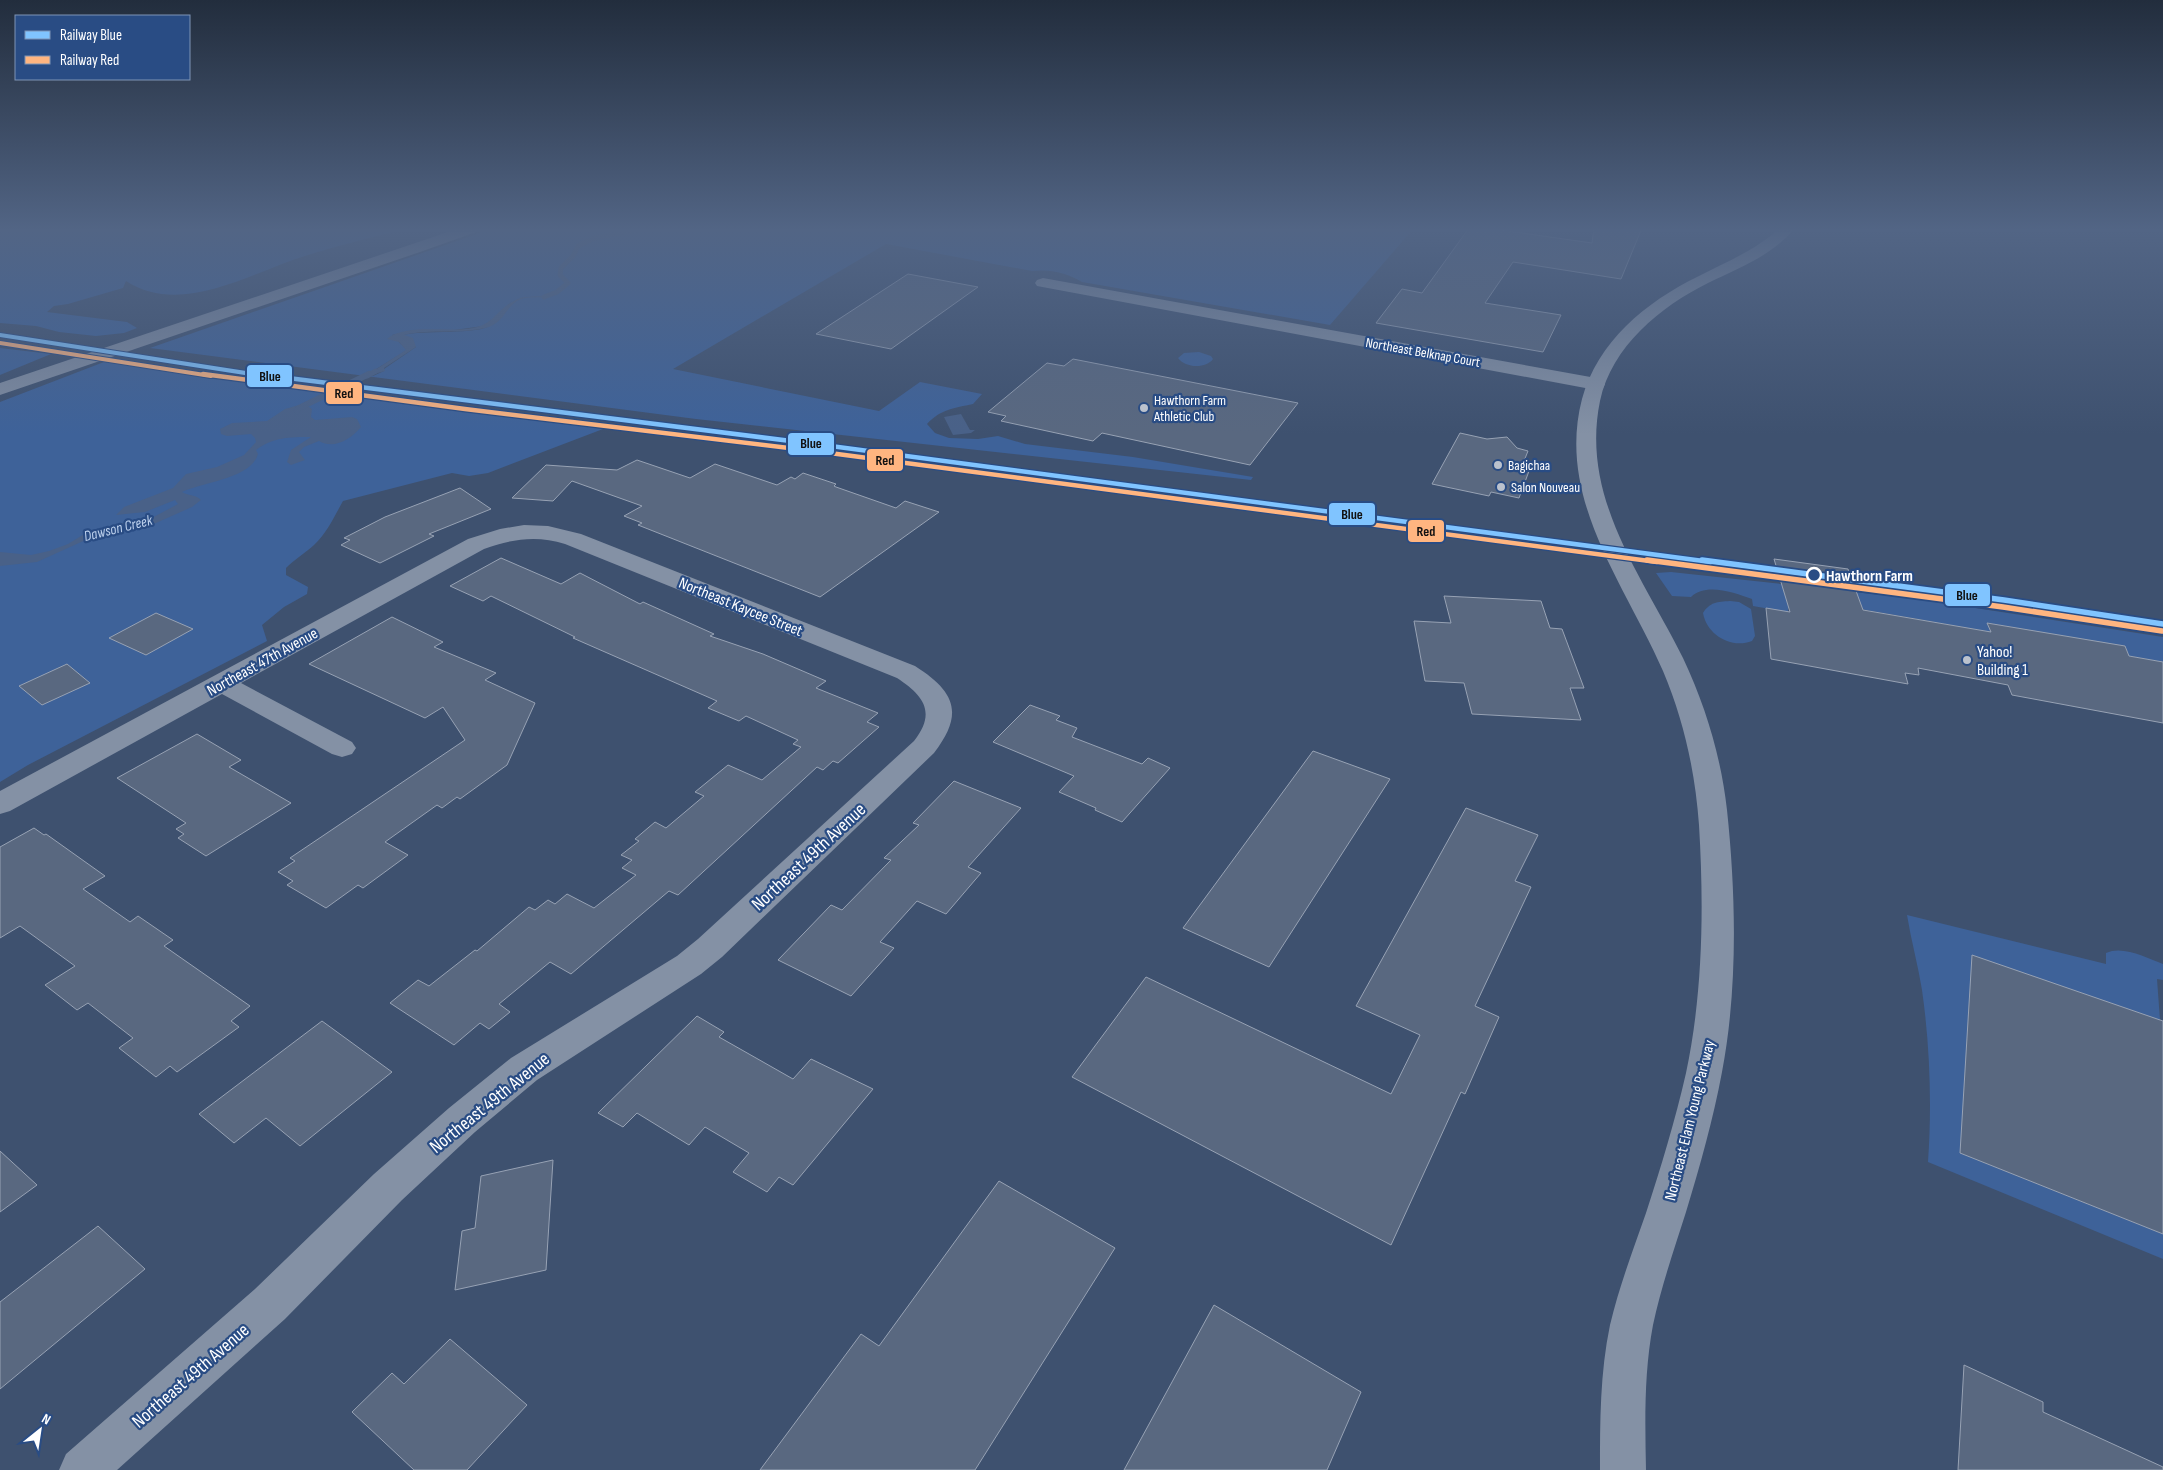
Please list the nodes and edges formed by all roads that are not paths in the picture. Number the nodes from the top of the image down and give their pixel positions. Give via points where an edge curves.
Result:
1 (256, 297) edge
2 (274, 297) edge
3 (1117, 297) edge
4 (1673, 297) edge
5 (208, 316) junction
6 (1596, 384) junction
7 (0, 389) edge
8 (528, 531) joint
9 (221, 682) junction
10 (940, 706) joint
11 (342, 748) dead end
12 (0, 804) edge
13 (82, 1470) edge
14 (1623, 1470) edge

1 - 5 main road
2 - 5 main road
3 - 6 street, Northeast Belknap Court
4 - 6 street, Northeast Elam Young Parkway via 1616,345
5 - 7 main road
6 - 14 street, Northeast Elam Young Parkway via 1586,424 1586,464 1605,531 1671,662 1697,728 1708,771 1718,891 1711,1032 1678,1173 1628,1344 1622,1392
8 - 9 street, Northeast 47th Avenue via 476,544
8 - 10 street, Northeast Kaycee Street via 550,532 573,539 906,672 927,687
9 - 11 street
9 - 12 street, Northeast 47th Avenue
10 - 13 street, Northeast 49th Avenue via 938,725 932,739 710,948 689,965 524,1069 462,1120 388,1187 270,1304

